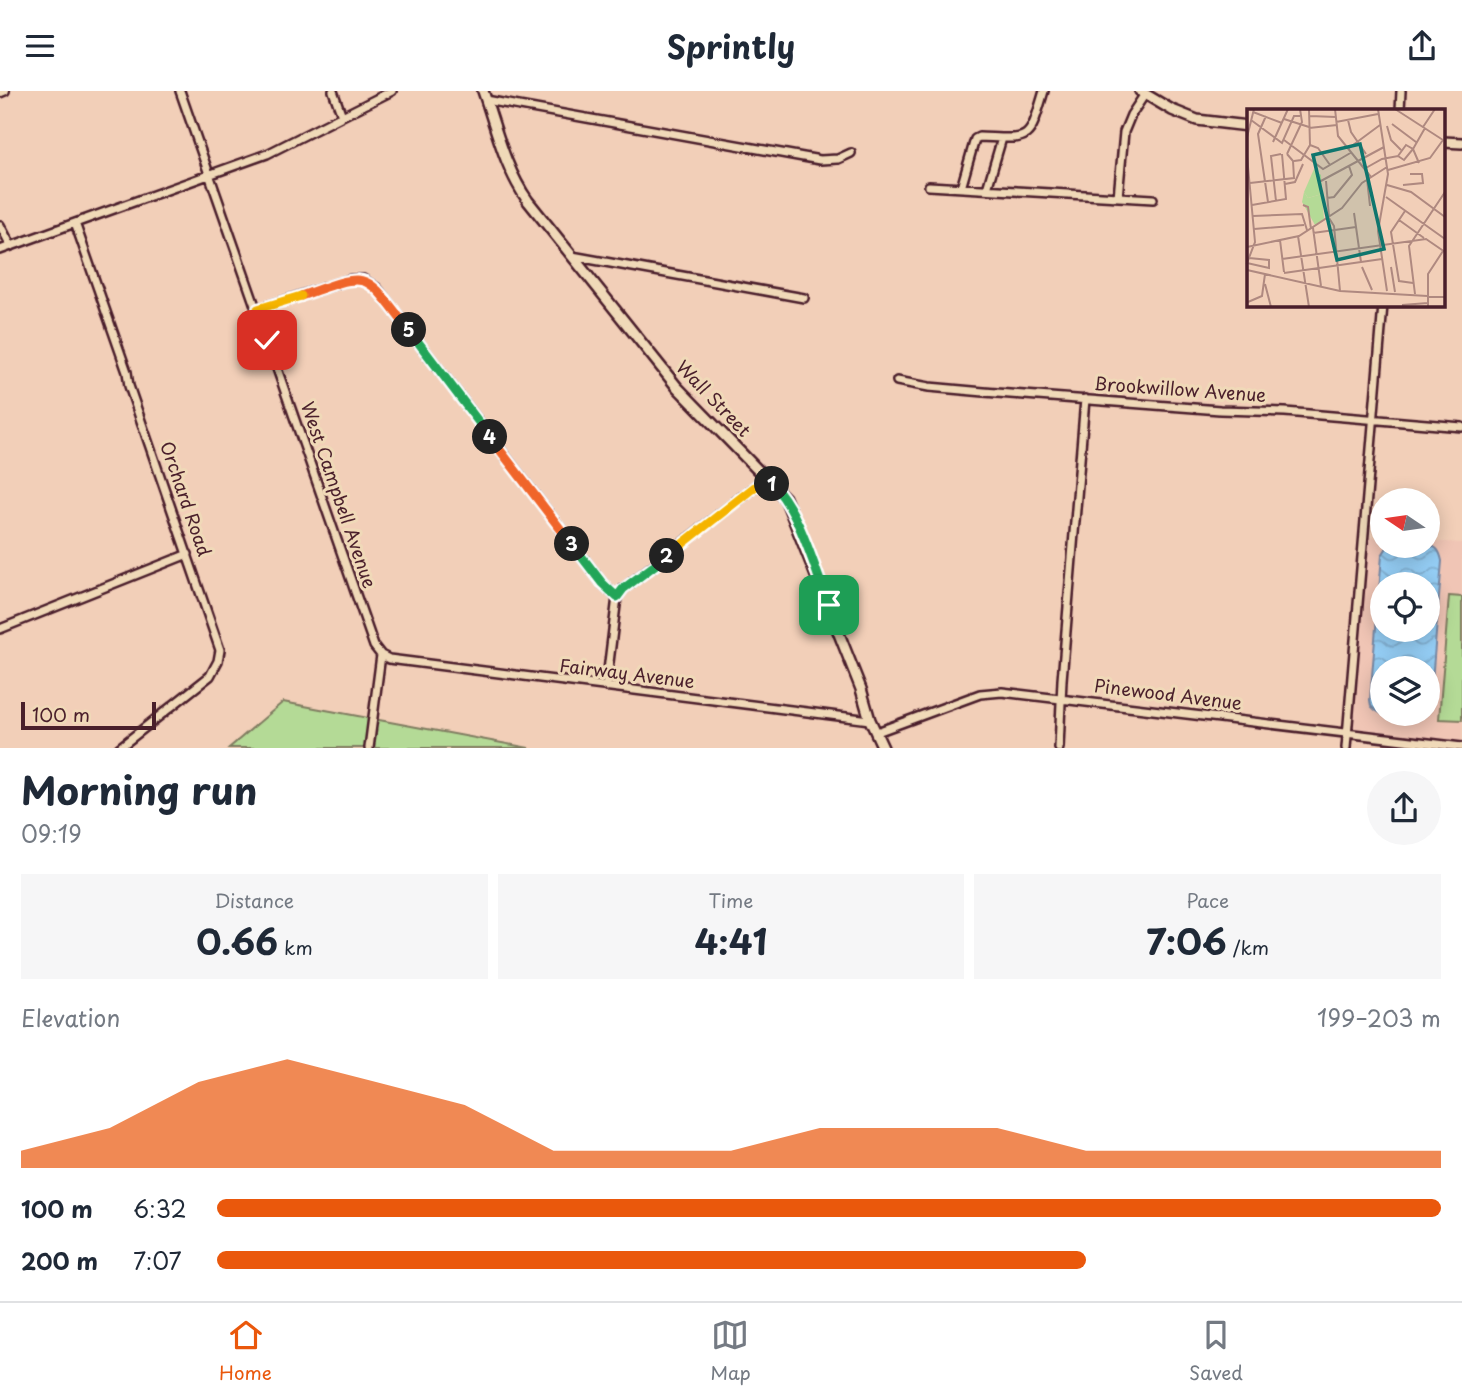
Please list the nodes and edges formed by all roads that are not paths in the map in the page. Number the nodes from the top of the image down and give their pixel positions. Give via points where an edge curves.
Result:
1 (5, 91) edge
2 (180, 91) edge
3 (333, 91) edge
4 (392, 91) edge
5 (1044, 91) edge
6 (1401, 91) edge
7 (1142, 92) edge
8 (0, 93) edge
9 (484, 95) edge
10 (1400, 109) edge
11 (342, 116) junction
12 (1247, 126) edge
13 (1002, 138) junction
14 (1444, 142) edge
15 (1462, 143) edge
16 (851, 153) dead end
17 (210, 176) junction
18 (929, 186) dead end
19 (961, 188) junction
20 (987, 189) junction
21 (1118, 197) junction
22 (1153, 199) dead end
23 (75, 223) junction
24 (0, 225) edge
25 (10, 246) junction
26 (0, 250) edge
27 (572, 256) junction
28 (804, 298) dead end
29 (1383, 306) edge
30 (258, 309) junction
31 (897, 381) dead end
32 (1085, 399) junction
33 (1374, 419) junction
34 (1462, 427) edge
35 (766, 478) junction
36 (188, 554) junction
37 (617, 597) junction
38 (0, 629) edge
39 (381, 655) junction
40 (606, 687) junction
41 (1062, 698) junction
42 (870, 720) junction
43 (877, 732) junction
44 (1347, 733) junction
45 (1462, 747) edge
46 (119, 748) edge
47 (369, 748) edge
48 (883, 748) edge
49 (1059, 748) edge
50 (1346, 748) edge

1 - 8 street
2 - 17 street, West Campbell Avenue
3 - 11 street
4 - 11 street
5 - 13 street via 1029,132 1018,139
6 - 10 street
7 - 12 street via 1197,120
7 - 21 street via 1124,132
9 - 16 street via 820,160
9 - 27 street, Wall Street via 517,185
11 - 17 street via 267,154
13 - 19 street via 975,139
13 - 20 street
14 - 15 street
17 - 23 street
17 - 30 street, West Campbell Avenue
18 - 19 street
19 - 20 street
20 - 21 street
21 - 22 street
23 - 25 street
23 - 36 street, Orchard Road
24 - 25 street
25 - 26 street
27 - 28 street
27 - 35 street, Wall Street via 677,387
29 - 33 street
30 - 37 street via 351,279 374,285
30 - 39 street, West Campbell Avenue via 369,633
31 - 32 street, Brookwillow Avenue
32 - 33 street, Brookwillow Avenue
32 - 41 street
33 - 34 street, Brookwillow Avenue
33 - 44 street
35 - 37 street
35 - 42 street, Wall Street via 785,498 796,522
36 - 38 street
36 - 46 street, Orchard Road via 219,644 218,661 209,676
37 - 40 street
39 - 40 street, Fairway Avenue
39 - 47 street
40 - 42 street, Fairway Avenue
41 - 43 street, Pinewood Avenue via 985,693
41 - 44 street, Pinewood Avenue
41 - 49 street
42 - 43 street, Wall Street
43 - 48 street, Wall Street
44 - 45 street, Pinewood Avenue
44 - 50 street

